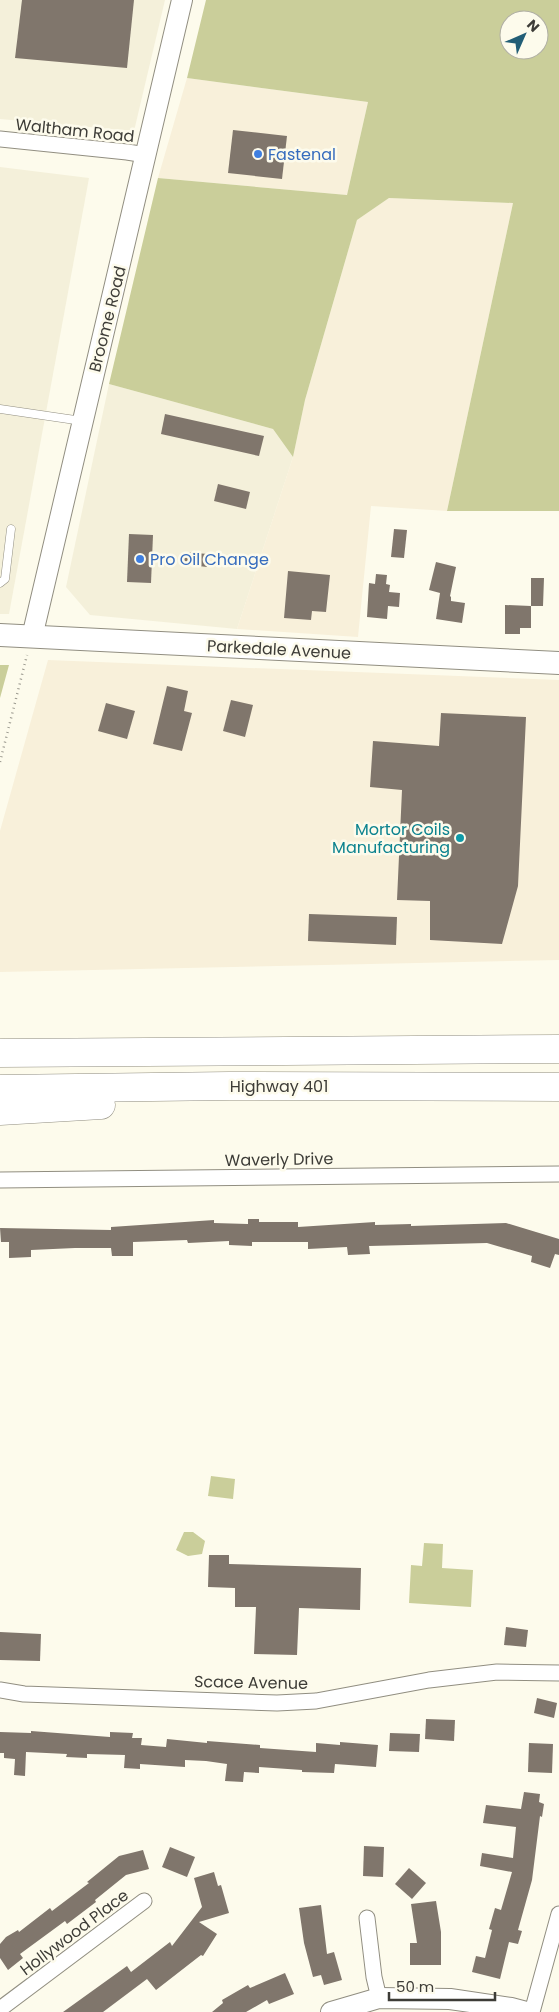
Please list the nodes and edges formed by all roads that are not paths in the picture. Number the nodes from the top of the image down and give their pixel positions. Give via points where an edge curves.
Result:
1 (182, 0) edge
2 (0, 139) edge
3 (146, 155) junction
4 (0, 409) edge
5 (82, 421) junction
6 (11, 529) dead end
7 (0, 584) edge
8 (0, 635) edge
9 (32, 637) junction
10 (559, 663) edge
11 (0, 1035) edge
12 (559, 1049) edge
13 (152, 1052) junction
14 (0, 1053) edge
15 (229, 1086) junction
16 (559, 1087) edge
17 (0, 1089) edge
18 (0, 1111) edge
19 (559, 1174) edge
20 (0, 1180) edge
21 (559, 1673) edge
22 (0, 1690) edge
23 (144, 1901) dead end
24 (559, 1914) edge
25 (367, 1918) dead end
26 (379, 1998) junction
27 (0, 2009) edge
28 (330, 2012) edge
29 (526, 2012) edge
30 (532, 2012) edge

1 - 3 street, Broome Road
2 - 3 street, Waltham Road
3 - 5 street, Broome Road
4 - 5 lane
5 - 9 street, Broome Road
6 - 7 lane via 5,579
8 - 9 main road, Parkedale Avenue
9 - 10 main road, Parkedale Avenue
11 - 13 highway via 113,1040
12 - 13 highway
13 - 14 highway
15 - 16 highway, Highway 401
15 - 17 highway, Highway 401
15 - 18 highway via 189,1099
19 - 20 street, Waverly Drive
21 - 22 street, Scace Avenue via 497,1672 429,1680 316,1701 277,1703 24,1694
23 - 27 street, Hollywood Place
24 - 30 street
25 - 26 street
26 - 28 street
26 - 29 street via 450,1999

